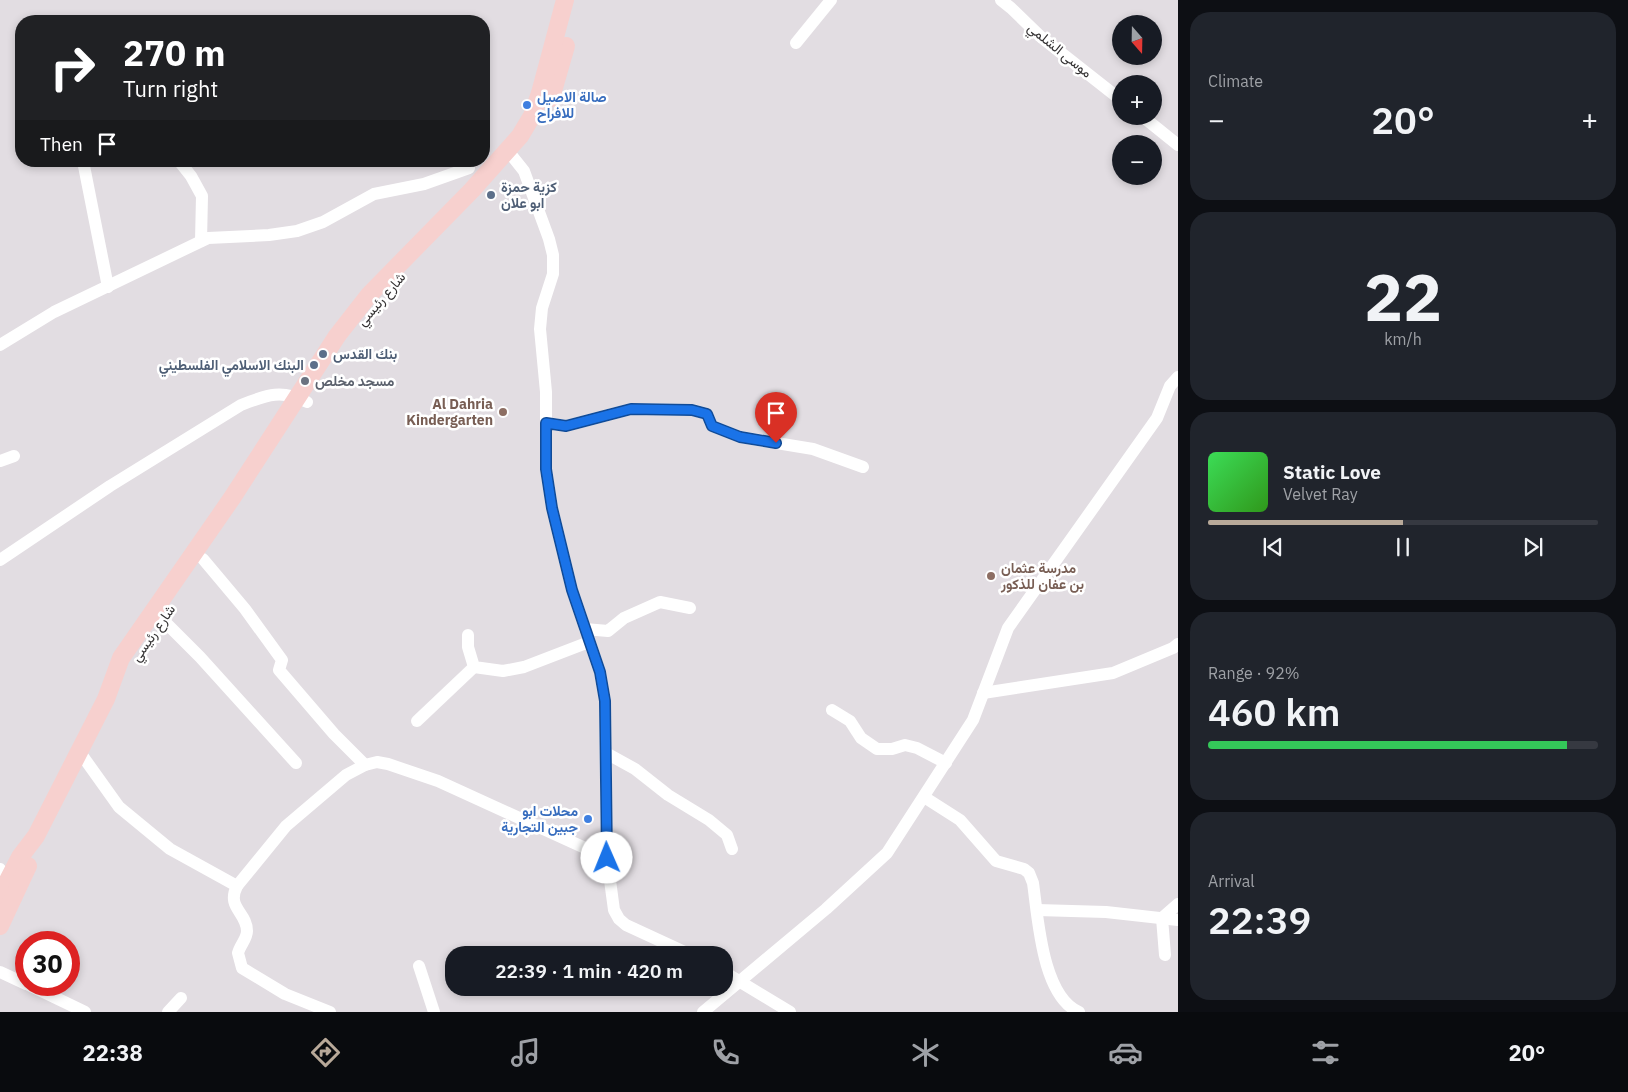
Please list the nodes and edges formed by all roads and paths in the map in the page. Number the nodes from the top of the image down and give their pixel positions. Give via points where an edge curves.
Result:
1 (565, 0) edge
2 (576, 0) edge
3 (830, 0) edge
4 (1001, 0) edge
5 (796, 43) dead end
6 (1112, 93) edge
7 (1153, 125) edge
8 (1178, 145) edge
9 (509, 154) junction
10 (490, 165) edge
11 (84, 167) edge
12 (184, 167) edge
13 (477, 172) edge
14 (201, 241) junction
15 (108, 287) junction
16 (0, 345) edge
17 (1178, 377) edge
18 (302, 399) junction
19 (546, 423) junction
20 (14, 456) dead end
21 (0, 461) edge
22 (862, 467) dead end
23 (203, 559) junction
24 (0, 560) edge
25 (690, 608) dead end
26 (157, 616) junction
27 (584, 630) junction
28 (468, 636) dead end
29 (589, 642) junction
30 (1178, 644) edge
31 (474, 667) junction
32 (983, 693) junction
33 (832, 710) dead end
34 (417, 721) dead end
35 (79, 751) junction
36 (606, 754) junction
37 (296, 763) dead end
38 (946, 763) junction
39 (365, 765) junction
40 (924, 797) junction
41 (36, 836) junction
42 (732, 849) dead end
43 (607, 858) junction
44 (4, 875) edge
45 (236, 886) junction
46 (0, 896) edge
47 (1178, 904) edge
48 (1037, 910) junction
49 (1162, 918) junction
50 (1178, 920) edge
51 (0, 926) edge
52 (673, 946) edge
53 (1166, 955) dead end
54 (419, 966) dead end
55 (0, 972) edge
56 (15, 978) edge
57 (733, 978) edge
58 (740, 982) junction
59 (52, 996) edge
60 (181, 998) dead end
61 (85, 1012) edge
62 (168, 1012) edge
63 (330, 1012) edge
64 (434, 1012) edge
65 (703, 1012) edge
66 (790, 1012) edge
67 (1079, 1012) edge

1 - 9 main road, شارع رئيسي via 540,94 532,116
2 - 9 main road, شارع رئيسي via 551,100 540,122
3 - 5 street
4 - 6 street, موسى الشلمي via 1041,38
7 - 8 street
9 - 10 main road, شارع رئيسي
9 - 19 street via 524,170 553,255 553,274 541,318
11 - 15 street
12 - 14 street via 202,196
13 - 14 street via 374,194 323,222 297,231
13 - 18 main road, شارع رئيسي via 337,336
14 - 15 street
15 - 16 street via 54,312
17 - 32 street via 1170,386 1158,418 1008,628
18 - 23 main road, شارع رئيسي
18 - 24 street via 281,393 242,405 110,486
18 - 26 main road, شارع رئيسي via 232,498
19 - 22 street via 566,426 631,409 692,410 707,414 712,426 740,437 813,449
19 - 27 street via 546,469 552,508
20 - 21 street
23 - 26 main road, شارع رئيسي
23 - 39 street via 282,660 279,670
25 - 27 street via 660,602 624,618 608,632
26 - 35 main road, شارع رئيسي via 121,658 106,698
26 - 37 street via 200,657
27 - 29 street
28 - 31 street
29 - 31 street via 503,671
29 - 36 street via 600,672 605,701
30 - 32 street via 1113,673
31 - 34 street
32 - 38 street via 973,720
33 - 38 street via 850,721 861,738 876,749 917,748
35 - 41 main road, شارع رئيسي
35 - 45 street via 119,807 170,849
36 - 42 street via 635,769 668,795 709,820 727,835
36 - 43 street
38 - 40 street
39 - 43 street via 384,763 438,781
39 - 45 street via 346,775 286,826
40 - 48 street via 960,820 996,860 1027,871 1033,883
40 - 58 street via 887,853
41 - 44 main road, شارع رئيسي
41 - 51 main road, شارع رئيسي via 30,862
43 - 52 street via 612,903 619,918 630,928
44 - 46 main road, شارع رئيسي
45 - 63 street via 234,902 247,930 238,953 242,968 285,994
47 - 49 street
48 - 49 street
48 - 67 street via 1042,954 1058,992 1069,1006
49 - 50 street
49 - 53 street
54 - 64 street
55 - 56 street
57 - 58 street
58 - 65 street
58 - 66 street
59 - 61 street
60 - 62 street

